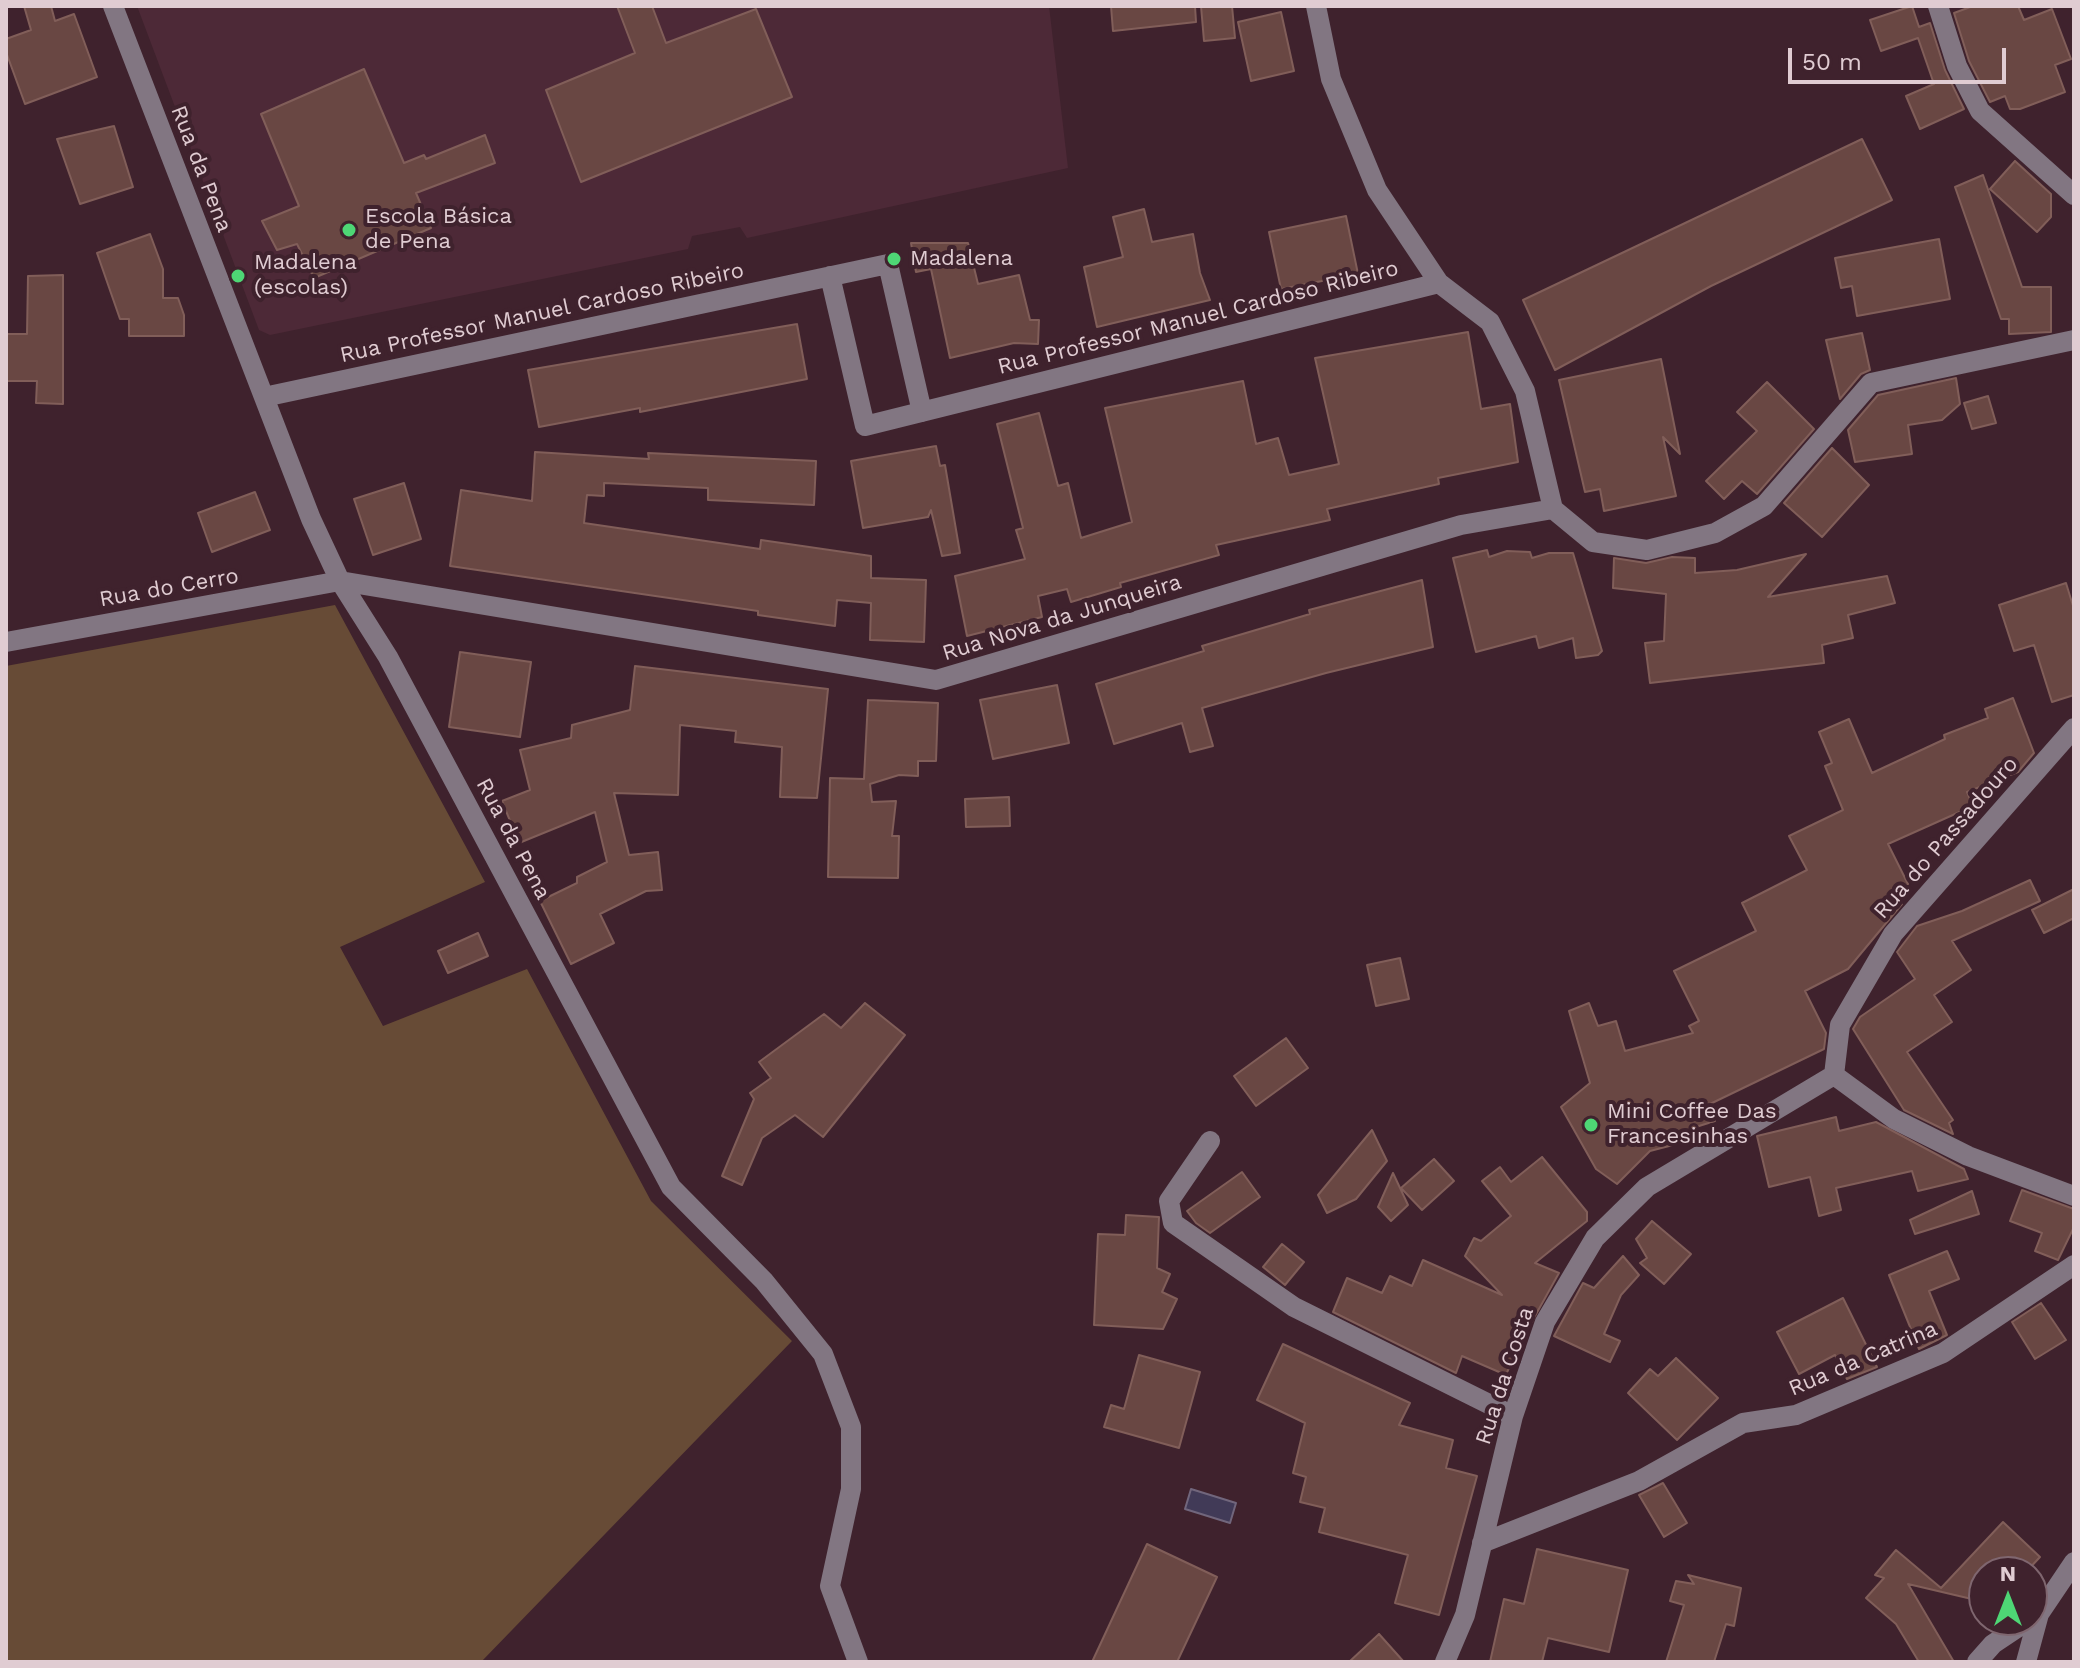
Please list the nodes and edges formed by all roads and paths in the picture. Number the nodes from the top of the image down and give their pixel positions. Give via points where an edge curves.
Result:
1 (113, 6) edge
2 (1316, 6) edge
3 (1938, 6) edge
4 (2074, 195) edge
5 (830, 276) junction
6 (1439, 283) junction
7 (2074, 340) edge
8 (264, 397) junction
9 (922, 412) junction
10 (1553, 509) junction
11 (340, 581) junction
12 (6, 642) edge
13 (2074, 728) edge
14 (1834, 1075) junction
15 (1210, 1141) dead end
16 (2074, 1196) edge
17 (2074, 1265) edge
18 (1513, 1416) junction
19 (1482, 1543) junction
20 (2074, 1562) edge
21 (2048, 1597) edge
22 (2005, 1636) edge
23 (2030, 1636) edge
24 (858, 1662) edge
25 (1445, 1662) edge
26 (1977, 1662) edge
27 (2026, 1662) edge

1 - 8 street, Rua da Pena
2 - 6 street via 1331,79 1377,190
3 - 4 street via 1957,66 1980,111
5 - 8 street, Rua Professor Manuel Cardoso Ribeiro
5 - 9 street, Rua Professor Manuel Cardoso Ribeiro via 888,264
5 - 9 street, Rua Professor Manuel Cardoso Ribeiro via 865,426
6 - 9 street, Rua Professor Manuel Cardoso Ribeiro
6 - 10 street via 1490,322 1518,377
7 - 10 street via 1871,383 1764,506 1715,533 1647,550 1593,542
8 - 11 street, Rua da Pena
10 - 11 street, Rua Nova da Junqueira via 1461,525 936,680
11 - 12 street, Rua do Cerro
11 - 24 street, Rua da Pena via 388,657 671,1187 764,1281 823,1354 851,1427 851,1489 830,1586
13 - 14 street, Rua do Passadouro via 1893,934 1840,1025
14 - 16 street via 1894,1119 1968,1156
14 - 18 street, Rua da Costa via 1647,1187 1595,1238 1545,1322
15 - 18 street via 1169,1201 1173,1223 1294,1307
17 - 19 street, Rua da Catrina via 1943,1353 1796,1415 1743,1423 1639,1481
18 - 19 street, Rua da Costa
19 - 25 street, Rua da Costa via 1465,1615
20 - 21 street
22 - 26 street
23 - 27 street

